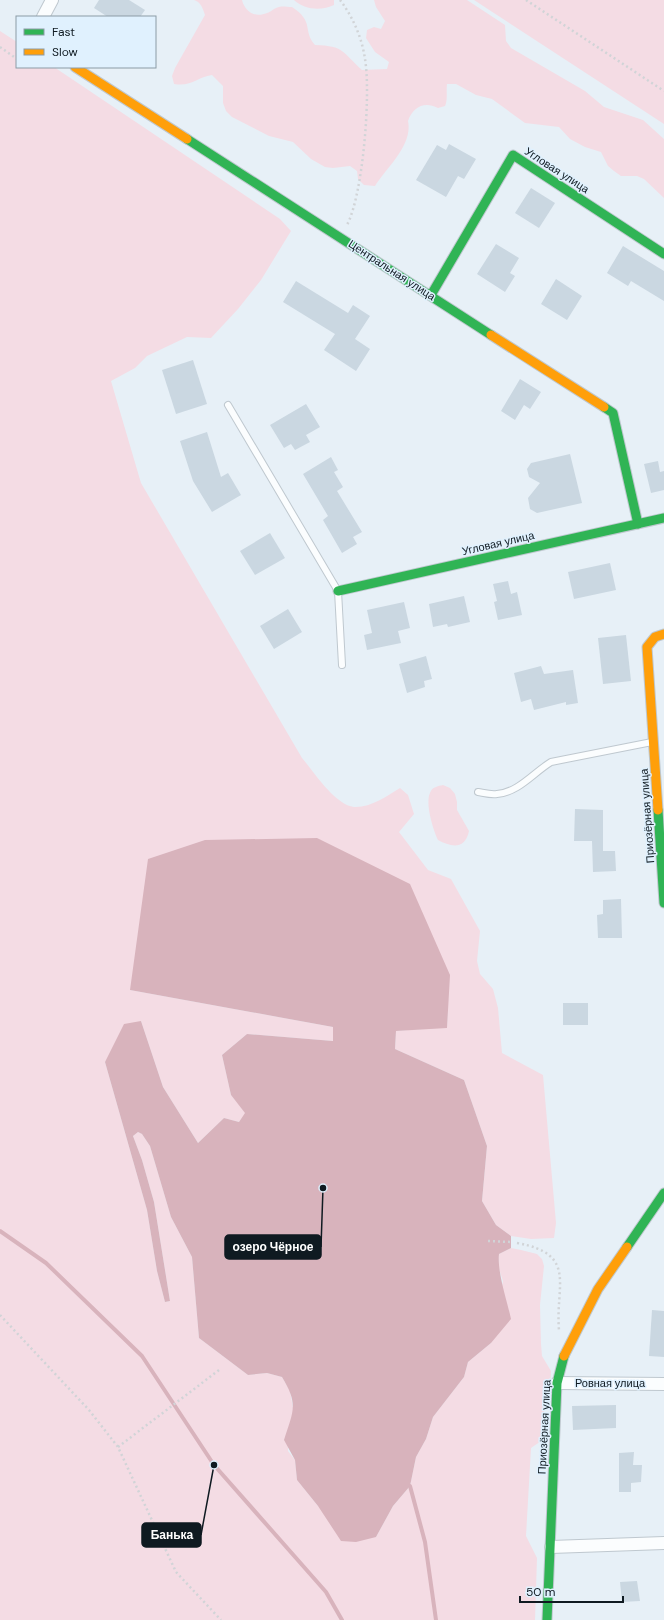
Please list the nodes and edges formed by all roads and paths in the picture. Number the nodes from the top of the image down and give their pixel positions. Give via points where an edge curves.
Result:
1 (52, 0) edge
2 (340, 0) edge
3 (526, 0) edge
4 (43, 16) edge
5 (0, 47) edge
6 (16, 58) edge
7 (77, 68) edge
8 (664, 91) edge
9 (341, 237) junction
10 (664, 254) edge
11 (431, 295) junction
12 (228, 404) dead end
13 (664, 518) edge
14 (638, 524) junction
15 (338, 591) junction
16 (664, 634) edge
17 (342, 665) dead end
18 (658, 728) edge
19 (654, 742) junction
20 (478, 792) dead end
21 (663, 869) edge
22 (664, 902) edge
23 (664, 1193) edge
24 (488, 1241) dead end
25 (511, 1242) dead end
26 (517, 1243) dead end
27 (0, 1315) edge
28 (560, 1334) dead end
29 (219, 1370) dead end
30 (557, 1383) junction
31 (664, 1384) edge
32 (118, 1448) junction
33 (664, 1543) edge
34 (551, 1547) junction
35 (221, 1620) edge
36 (547, 1620) edge

1 - 4 street
2 - 9 path via 350,12 361,41 365,60 366,102 360,183
3 - 8 path
5 - 6 path
7 - 9 street, Центральная улица
9 - 11 street, Центральная улица
10 - 11 street, Угловая улица via 513,155
11 - 14 street, Центральная улица via 613,412
12 - 15 lane
13 - 14 street, Угловая улица
14 - 15 street, Угловая улица
15 - 17 lane
16 - 18 street, Приозёрная улица via 655,636 647,647
18 - 19 street, Приозёрная улица
19 - 20 lane via 551,762 526,782 509,791 496,794
19 - 21 street, Приозёрная улица
21 - 22 street, Приозёрная улица
23 - 30 street, Приозёрная улица via 598,1289 563,1357
24 - 25 path
26 - 28 path via 537,1246 551,1255 556,1263 561,1288 558,1315
27 - 32 path via 89,1410
29 - 32 path
30 - 31 street, Ровная улица
30 - 34 street, Приозёрная улица
32 - 35 path via 176,1572
33 - 34 street
34 - 36 street, Приозёрная улица

